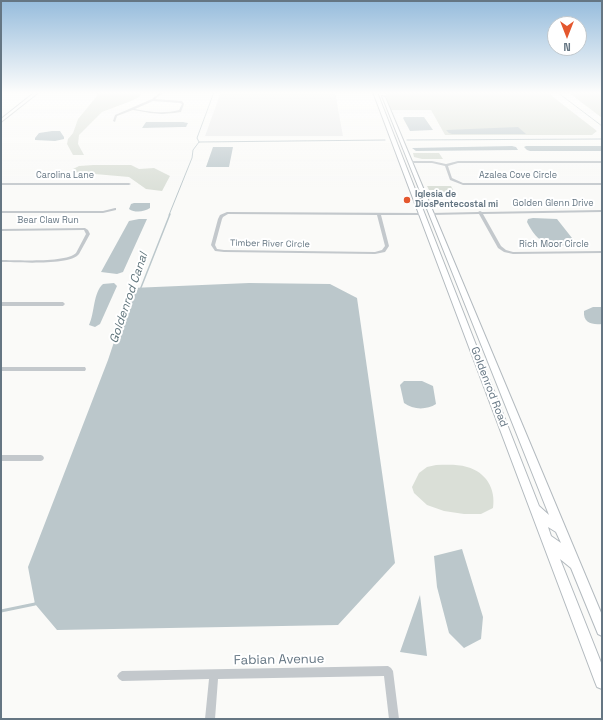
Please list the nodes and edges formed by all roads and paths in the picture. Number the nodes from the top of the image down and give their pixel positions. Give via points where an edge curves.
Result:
1 (388, 126) edge
2 (395, 126) edge
3 (400, 156) junction
4 (402, 162) junction
5 (602, 162) edge
6 (411, 164) junction
7 (446, 165) junction
8 (1, 184) edge
9 (129, 184) dead end
10 (602, 184) edge
11 (115, 209) dead end
12 (602, 211) edge
13 (1, 212) edge
14 (480, 212) junction
15 (379, 214) junction
16 (427, 214) junction
17 (1, 230) edge
18 (602, 252) edge
19 (1, 261) edge
20 (1, 304) edge
21 (63, 304) dead end
22 (1, 369) edge
23 (83, 369) dead end
24 (1, 458) edge
25 (41, 458) dead end
26 (535, 508) junction
27 (560, 528) junction
28 (547, 540) junction
29 (576, 565) junction
30 (602, 630) edge
31 (214, 674) junction
32 (122, 676) dead end
33 (602, 682) edge
34 (210, 719) edge
35 (394, 719) edge

1 - 3 main road, Goldenrod Road
2 - 6 main road, Goldenrod Road
3 - 4 main road, Goldenrod Road
3 - 6 main road
4 - 6 main road
4 - 16 main road, Goldenrod Road
5 - 7 street, Azalea Cove Circle via 458,162
6 - 7 street, Azalea Cove Circle via 432,162
6 - 16 main road, Goldenrod Road
7 - 10 street, Azalea Cove Circle via 451,179 463,184
8 - 9 street, Carolina Lane
11 - 13 street via 103,212
12 - 14 street, Golden Glenn Drive
14 - 16 street, Golden Glenn Drive
14 - 18 street, Rich Moor Circle via 499,247 505,251
15 - 15 street, Timber River Circle via 227,213 220,218 213,245 216,250 224,251 375,253 384,251 387,246
15 - 16 street, Timber River Circle
16 - 26 main road, Goldenrod Road
16 - 27 main road, Goldenrod Road
17 - 19 street, Bear Claw Run via 85,229 88,234 77,254 71,259
20 - 21 street
22 - 23 street
24 - 25 street
26 - 27 main road via 549,522
26 - 28 main road, Goldenrod Road
27 - 29 main road, Goldenrod Road
28 - 29 main road
28 - 33 main road, Goldenrod Road
29 - 30 main road, Goldenrod Road
31 - 32 street, Fabian Avenue
31 - 34 street
31 - 35 street, Fabian Avenue via 388,671

